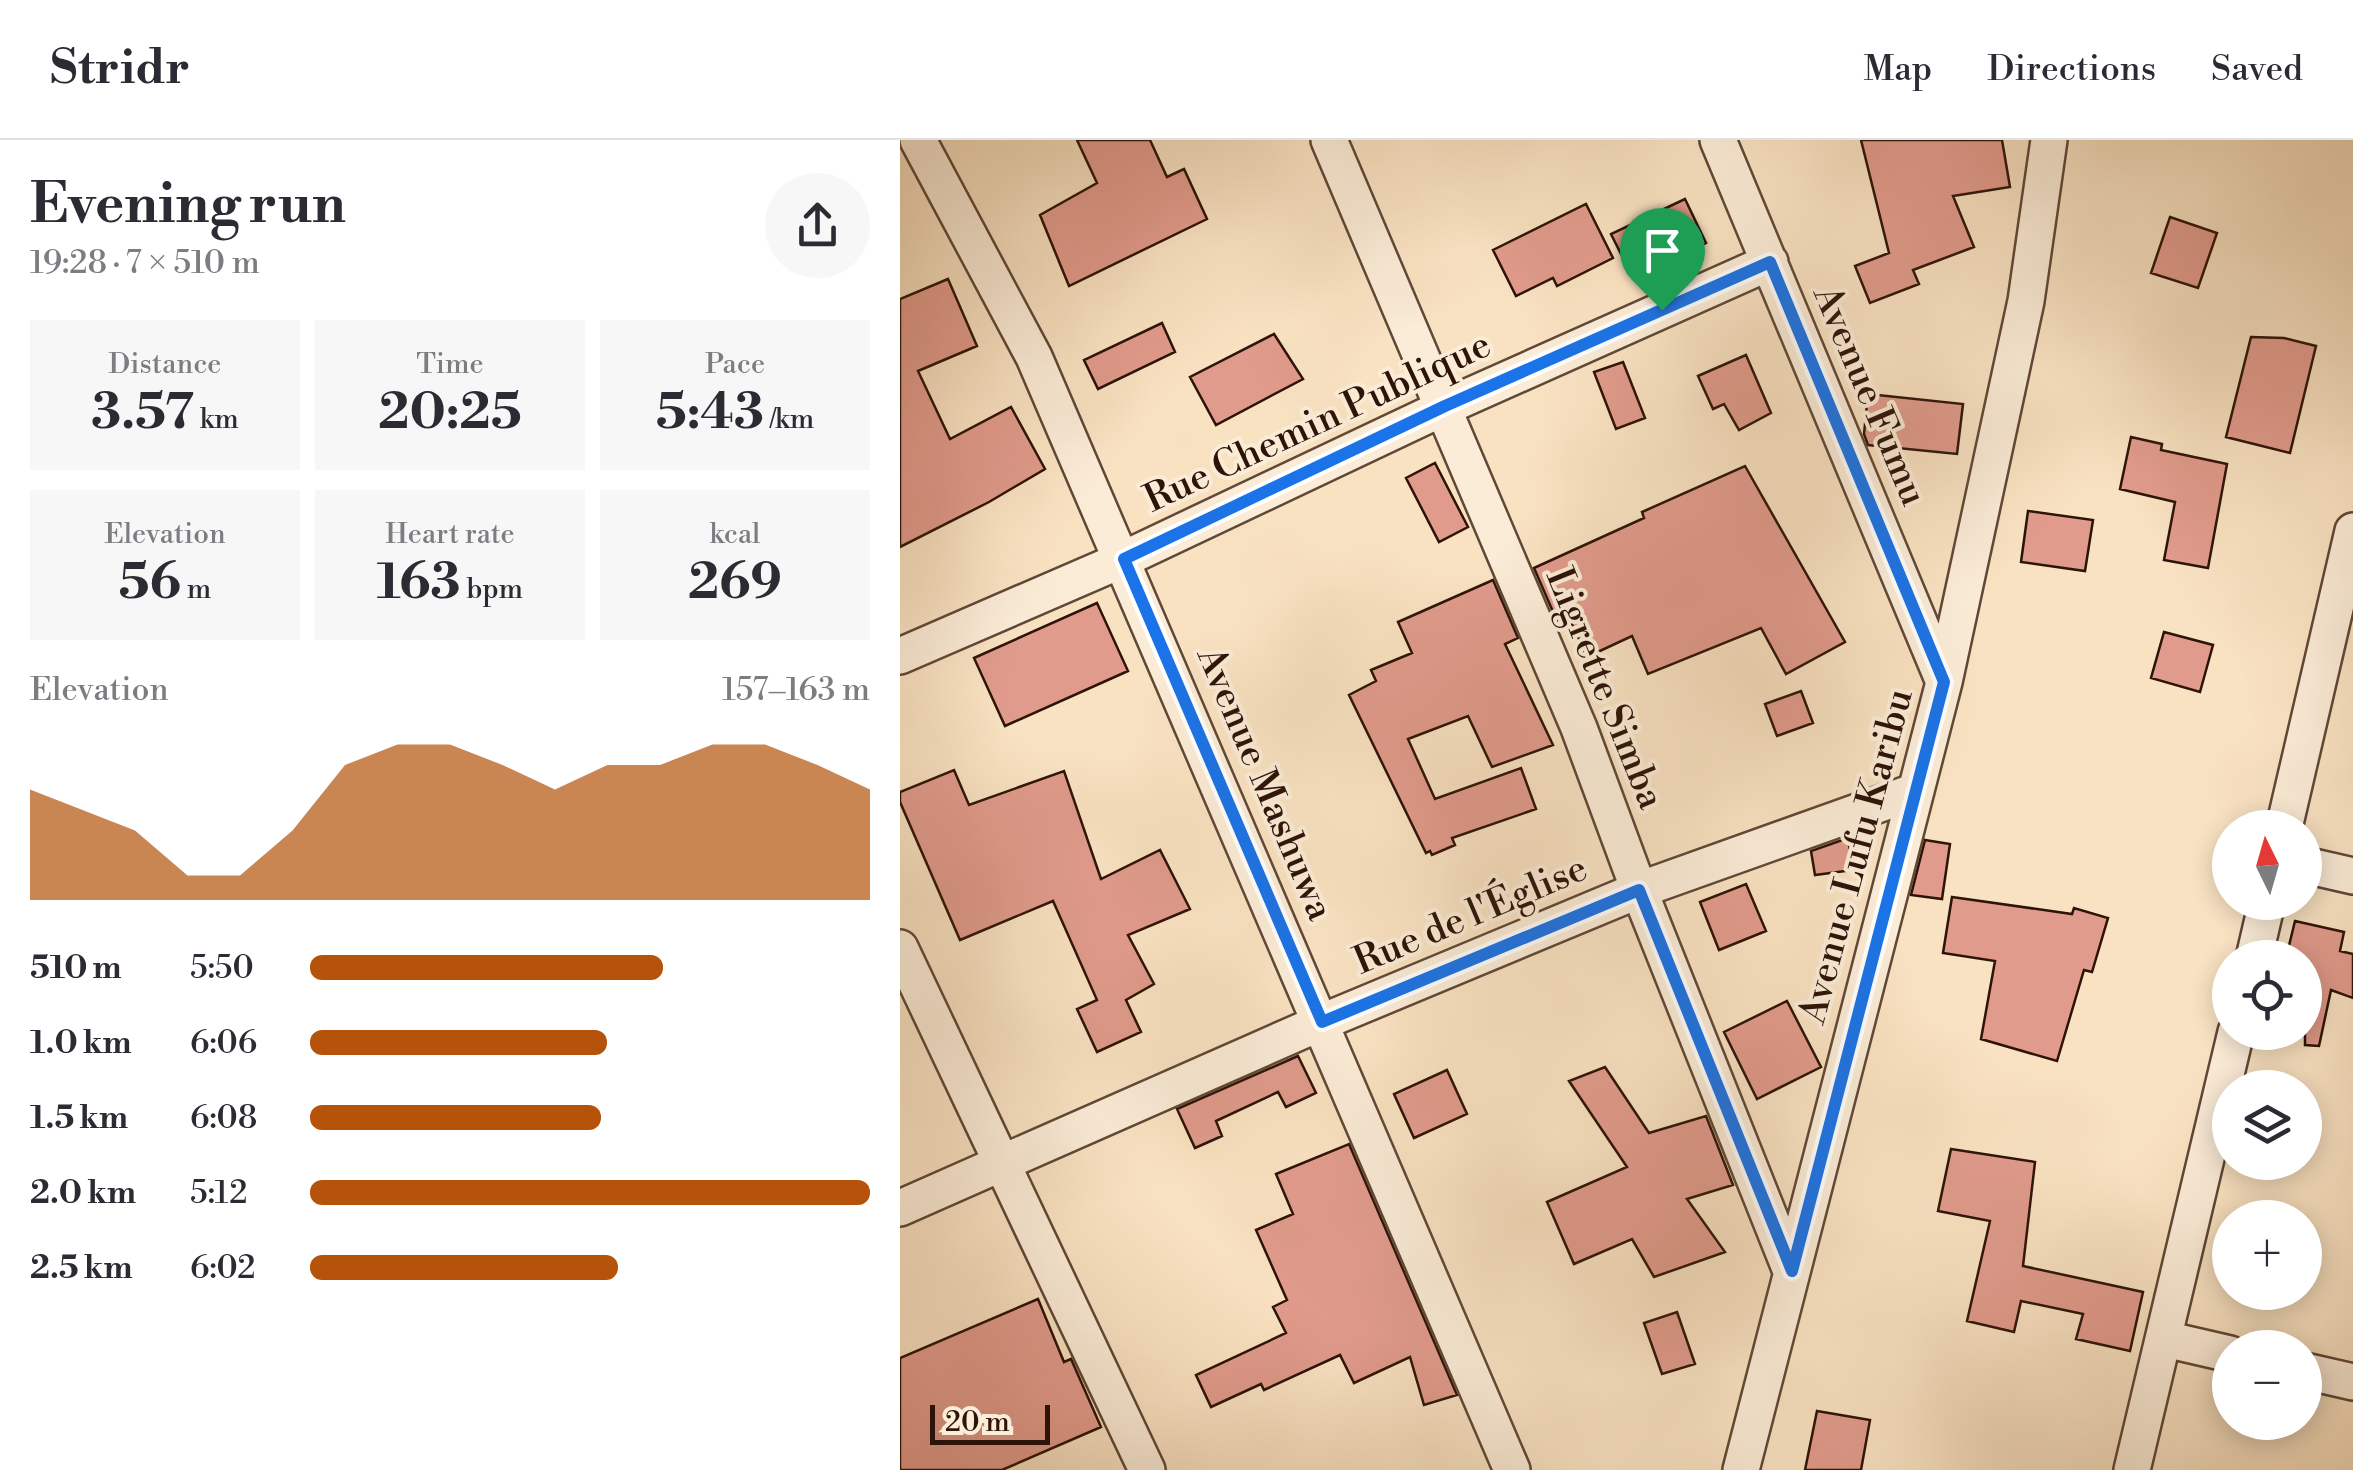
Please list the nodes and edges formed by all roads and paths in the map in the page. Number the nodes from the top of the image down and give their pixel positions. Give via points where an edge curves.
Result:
1 (918, 140) edge
2 (1330, 140) edge
3 (1718, 140) edge
4 (2049, 140) edge
5 (1770, 262) junction
6 (1445, 406) junction
7 (2353, 530) edge
8 (1124, 559) junction
9 (900, 656) edge
10 (1944, 682) junction
11 (1916, 791) junction
12 (2288, 810) edge
13 (2322, 869) edge
14 (2353, 876) edge
15 (1639, 890) junction
16 (900, 948) edge
17 (1322, 1022) junction
18 (2232, 1050) edge
19 (1000, 1164) junction
20 (900, 1208) edge
21 (1792, 1271) junction
22 (2165, 1339) junction
23 (2212, 1350) edge
24 (2322, 1375) edge
25 (2353, 1382) edge
26 (1147, 1470) edge
27 (1512, 1470) edge
28 (1741, 1470) edge
29 (2132, 1470) edge

1 - 8 street, Avenue Mashuwa via 1034,357
2 - 6 street, Ligrette Simba
3 - 5 street, Avenue Fumu
4 - 10 street, Avenue Lufu Karibu via 2026,301
5 - 6 street, Rue Chemin Publique
5 - 10 street, Avenue Fumu
6 - 8 street, Rue Chemin Publique
6 - 15 street, Ligrette Simba
7 - 12 street
8 - 9 street, Rue Chemin Publique
8 - 17 street, Avenue Mashuwa
10 - 11 street, Avenue Lufu Karibu
11 - 15 street, Rue de l'Église
11 - 21 street, Avenue Lufu Karibu
13 - 14 street
15 - 17 street, Rue de l'Église
15 - 21 street, Ligrette Simba
16 - 19 street
17 - 19 street, Rue de l'Église
17 - 27 street, Avenue Mashuwa
18 - 22 street
19 - 20 street, Rue de l'Église
19 - 26 street
21 - 28 street, Avenue Lufu Karibu
22 - 23 street
22 - 29 street
24 - 25 street

